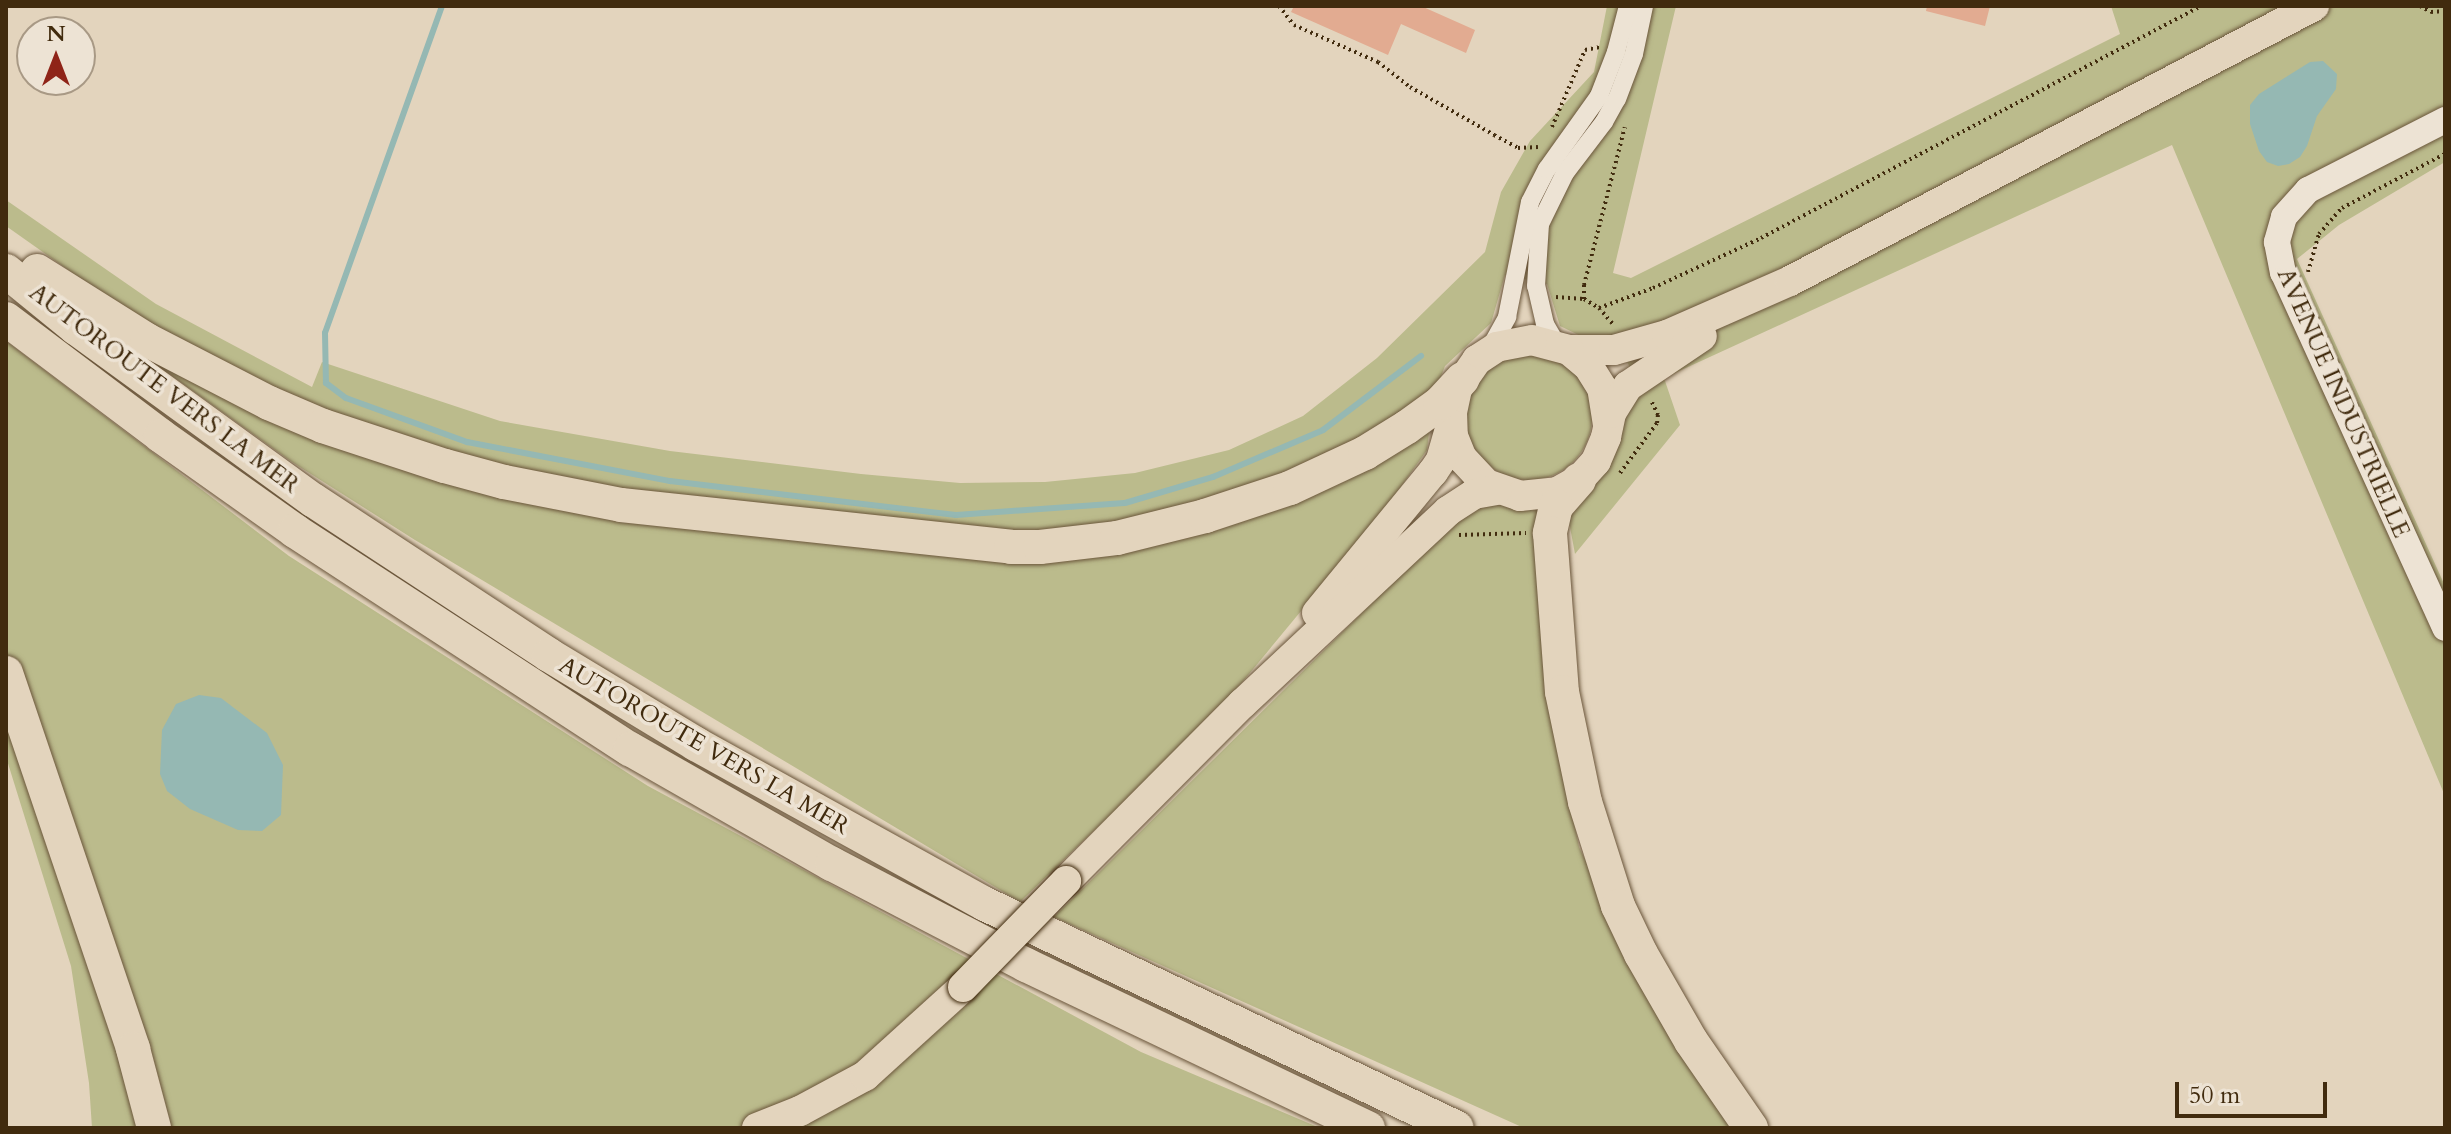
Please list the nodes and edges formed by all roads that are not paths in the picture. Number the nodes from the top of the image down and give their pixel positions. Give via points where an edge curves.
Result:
1 (1628, 6) edge
2 (1644, 6) edge
3 (2299, 6) edge
4 (2314, 6) edge
5 (2257, 34) junction
6 (2445, 120) edge
7 (6, 249) edge
8 (6, 271) edge
9 (1790, 281) junction
10 (6, 319) edge
11 (1563, 348) junction
12 (1487, 353) junction
13 (1462, 379) junction
14 (1451, 424) junction
15 (1608, 425) junction
16 (1579, 480) junction
17 (1497, 490) junction
18 (2445, 628) edge
19 (6, 673) edge
20 (1242, 704) junction
21 (154, 1128) edge
22 (757, 1128) edge
23 (1368, 1128) edge
24 (1457, 1128) edge
25 (1751, 1128) edge

1 - 12 street via 1599,96 1530,202 1507,317
2 - 11 street via 1617,99 1565,173 1540,224 1535,257 1538,298 1545,324
3 - 5 main road
4 - 5 main road
5 - 9 main road via 2062,142
6 - 18 street, AVENUE INDUSTRIELLE via 2314,186 2293,203 2277,242 2295,299
7 - 13 highway via 93,308 203,371 323,426 445,466 621,505 1011,547 1117,538 1290,488 1407,427
8 - 24 highway, AUTOROUTE VERS LA MER via 313,500 696,744 985,904
9 - 11 main road via 1667,335 1614,350
9 - 15 main road via 1639,376 1618,400
10 - 23 highway via 295,531 731,809 978,940
11 - 12 main road via 1520,341
11 - 15 main road via 1596,376 1606,400
12 - 13 main road
13 - 14 main road
14 - 17 main road via 1462,458
14 - 20 main road via 1441,460 1431,474
15 - 16 main road via 1602,449
16 - 17 main road via 1545,495
16 - 25 highway via 1556,506 1550,533 1562,692 1585,802 1618,906 1641,954 1698,1052
17 - 20 main road via 1474,494 1448,511
19 - 21 highway via 128,1034
20 - 22 main road, bridge via 963,987 865,1076

